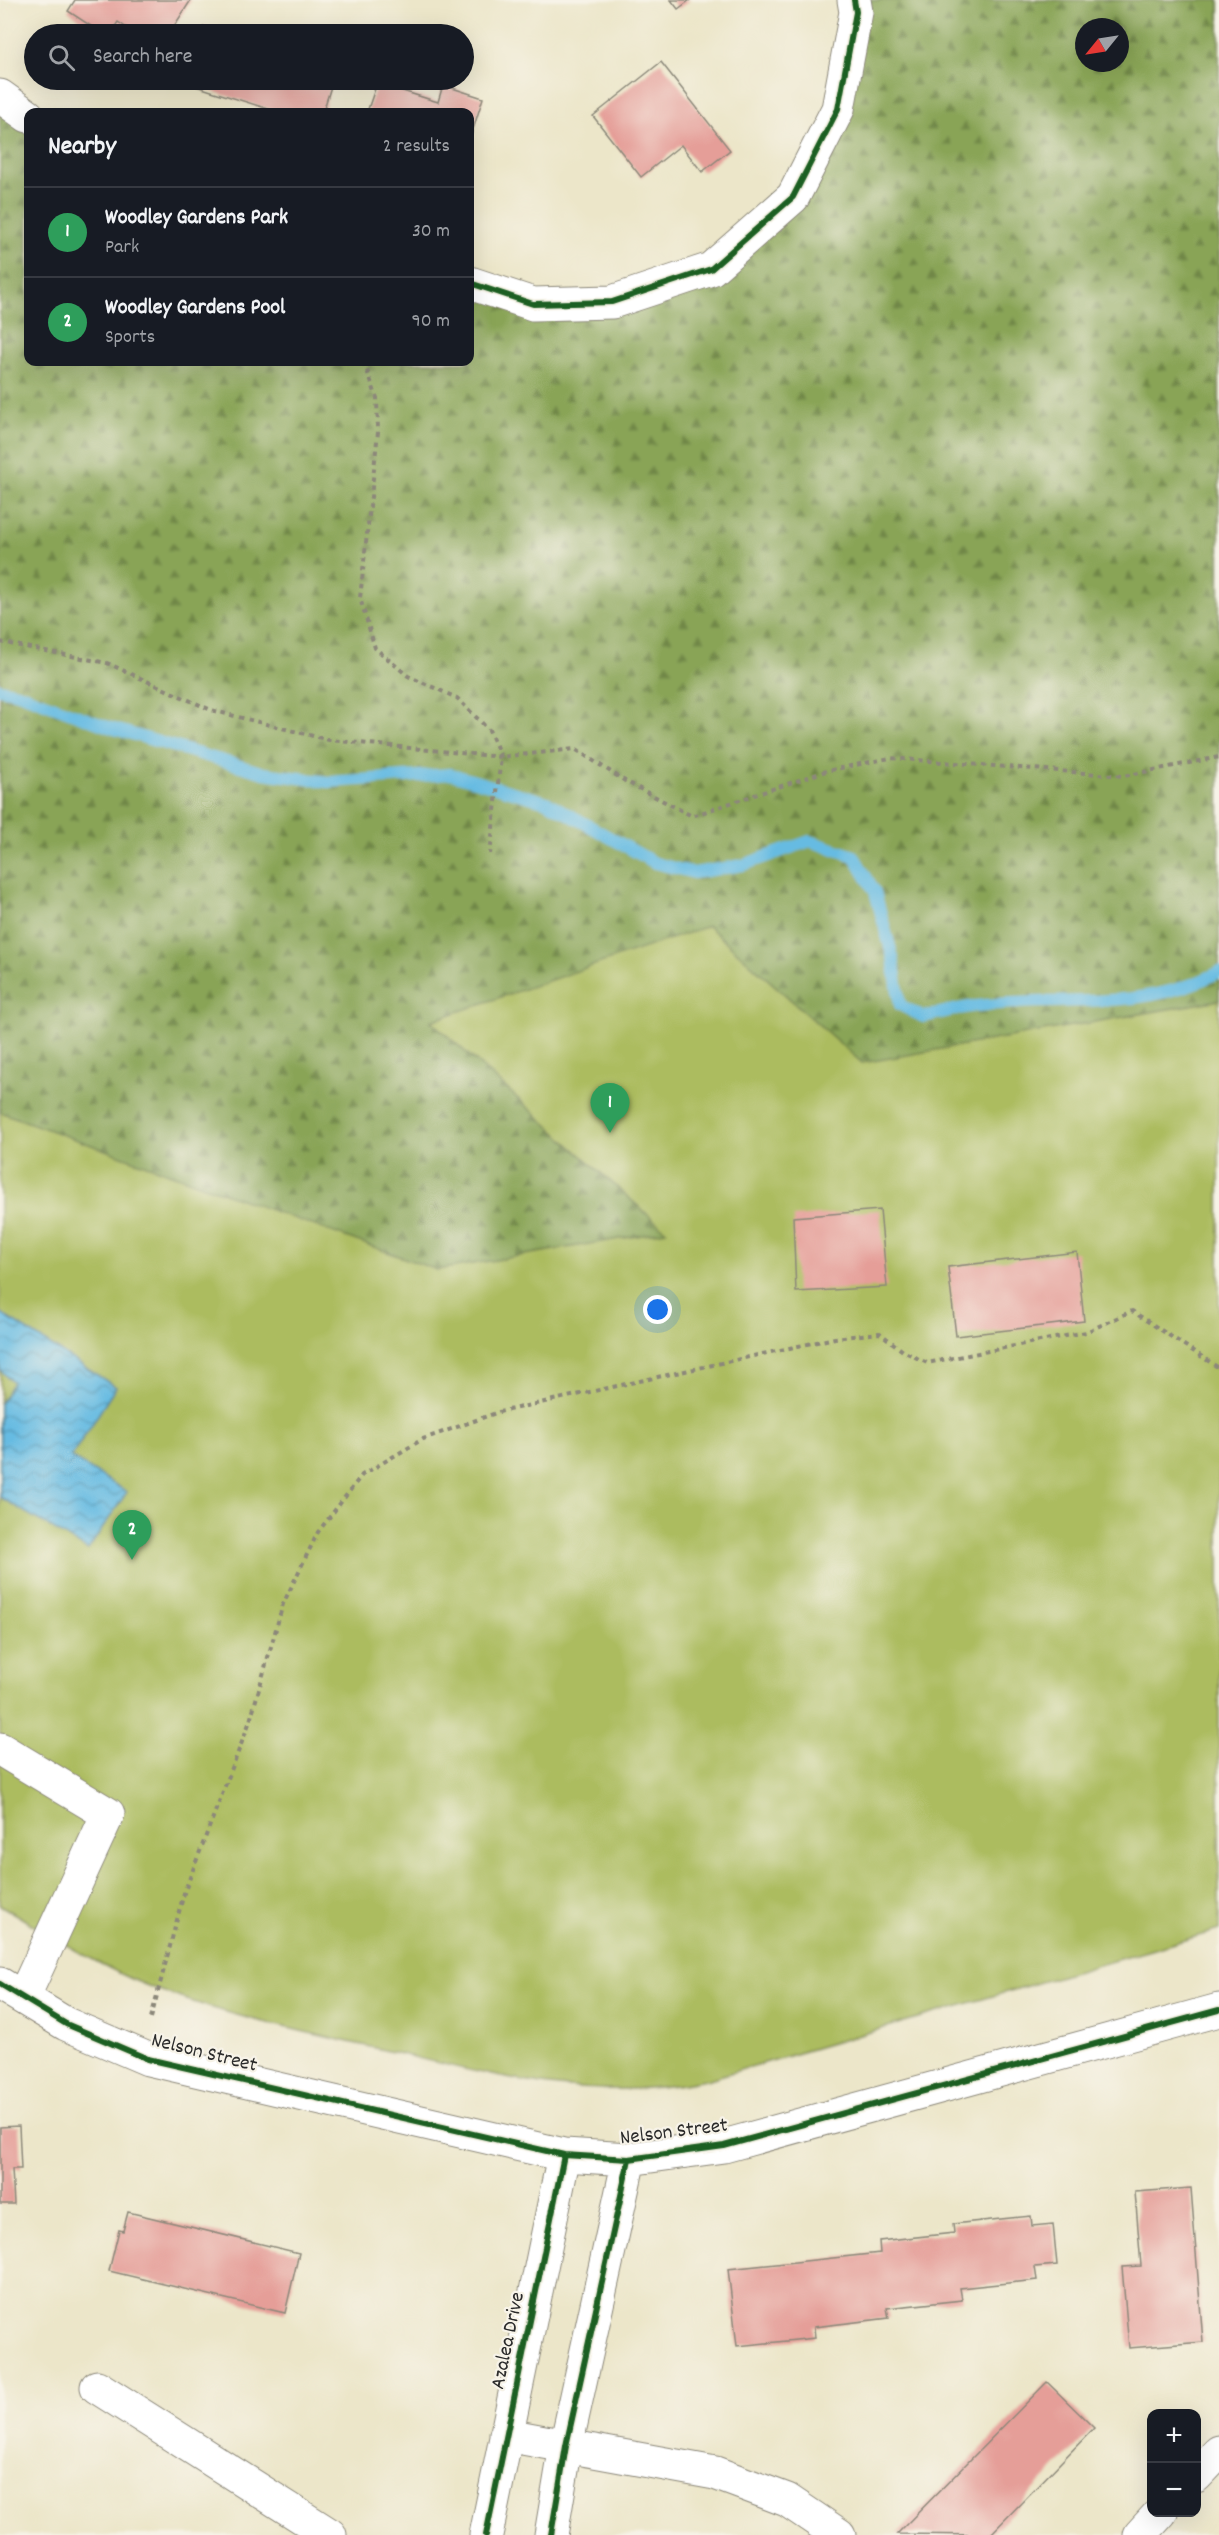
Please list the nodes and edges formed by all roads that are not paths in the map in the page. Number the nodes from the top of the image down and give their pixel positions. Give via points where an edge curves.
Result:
1 (854, 0) edge
2 (0, 96) edge
3 (24, 113) edge
4 (474, 284) edge
5 (0, 1749) edge
6 (11, 1991) edge
7 (1219, 2010) edge
8 (564, 2155) junction
9 (629, 2158) junction
10 (97, 2387) dead end
11 (506, 2435) junction
12 (566, 2446) junction
13 (1219, 2452) edge
14 (1201, 2472) edge
15 (1156, 2517) edge
16 (330, 2535) edge
17 (486, 2535) edge
18 (551, 2535) edge
19 (839, 2535) edge
20 (1140, 2535) edge

1 - 4 street via 856,12 838,109 793,197 711,269 612,302 533,304
2 - 3 street
5 - 6 street via 108,1815
6 - 8 street, Nelson Street via 66,2024 139,2055
7 - 9 street, Nelson Street via 724,2146
8 - 9 street, Nelson Street
8 - 11 street, Azalea Drive
9 - 12 street
10 - 16 street
11 - 12 street
11 - 17 street, Azalea Drive
12 - 18 street
12 - 19 street via 715,2473 787,2500
13 - 14 street
15 - 20 street

